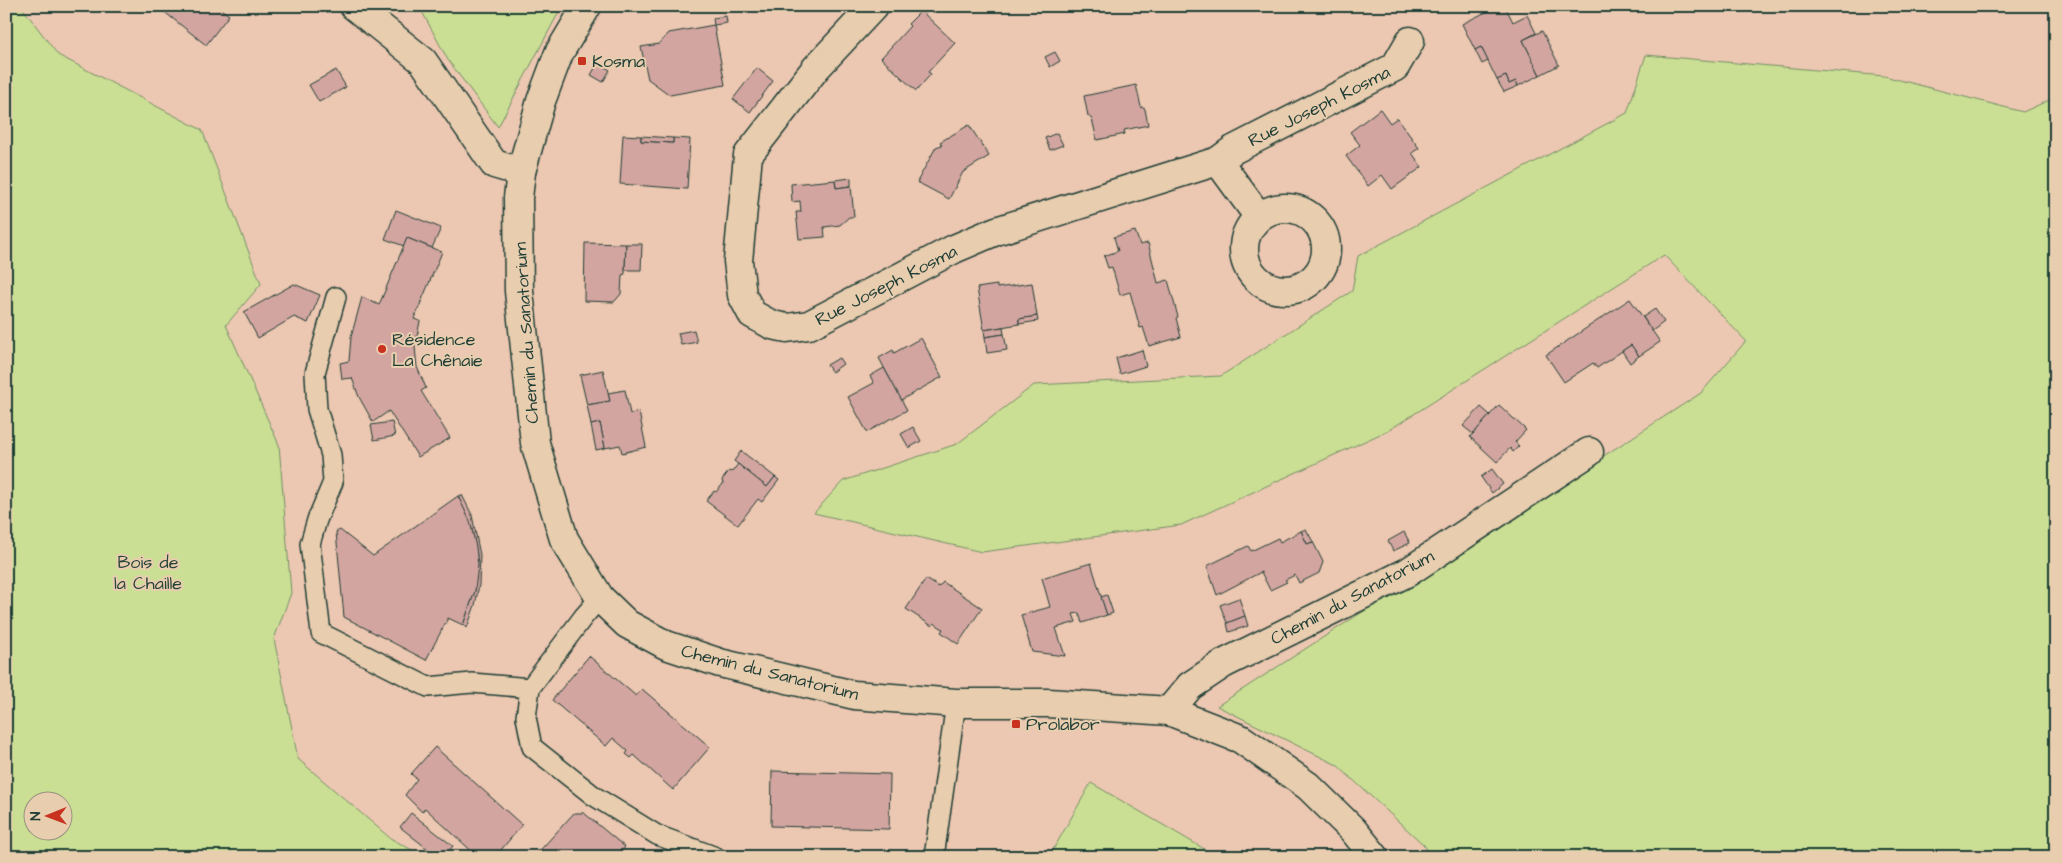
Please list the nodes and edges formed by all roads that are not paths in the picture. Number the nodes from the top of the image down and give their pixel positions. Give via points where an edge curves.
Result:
1 (354, 6) edge
2 (587, 6) edge
3 (874, 6) edge
4 (1410, 41) dead end
5 (1218, 161) junction
6 (522, 172) junction
7 (1259, 217) dead end
8 (336, 297) dead end
9 (1589, 452) dead end
10 (600, 598) junction
11 (530, 688) junction
12 (956, 703) junction
13 (1169, 711) junction
14 (716, 857) edge
15 (934, 857) edge
16 (1375, 857) edge

1 - 6 street via 423,61 494,164
2 - 6 street, Chemin du Sanatorium via 559,53 541,101
3 - 5 street, Rue Joseph Kosma via 816,68 748,155 738,261 742,295 752,314 772,326 809,325 954,249 996,231
4 - 5 street, Rue Joseph Kosma via 1395,67 1233,150
5 - 7 street
6 - 10 street, Chemin du Sanatorium via 518,198 519,292 535,443 564,539
8 - 11 lane via 316,373 317,409 331,455 333,482 310,544 321,633 428,687 472,683
9 - 13 street, Chemin du Sanatorium via 1408,572 1223,664 1190,686
10 - 11 lane
10 - 12 street, Chemin du Sanatorium via 627,624 666,645 720,663 854,695
11 - 14 lane via 526,717 532,748 594,796 657,835
12 - 13 street, Chemin du Sanatorium via 1048,702
12 - 15 lane
13 - 16 street, Chemin du Sanatorium via 1240,739 1308,786 1353,830

